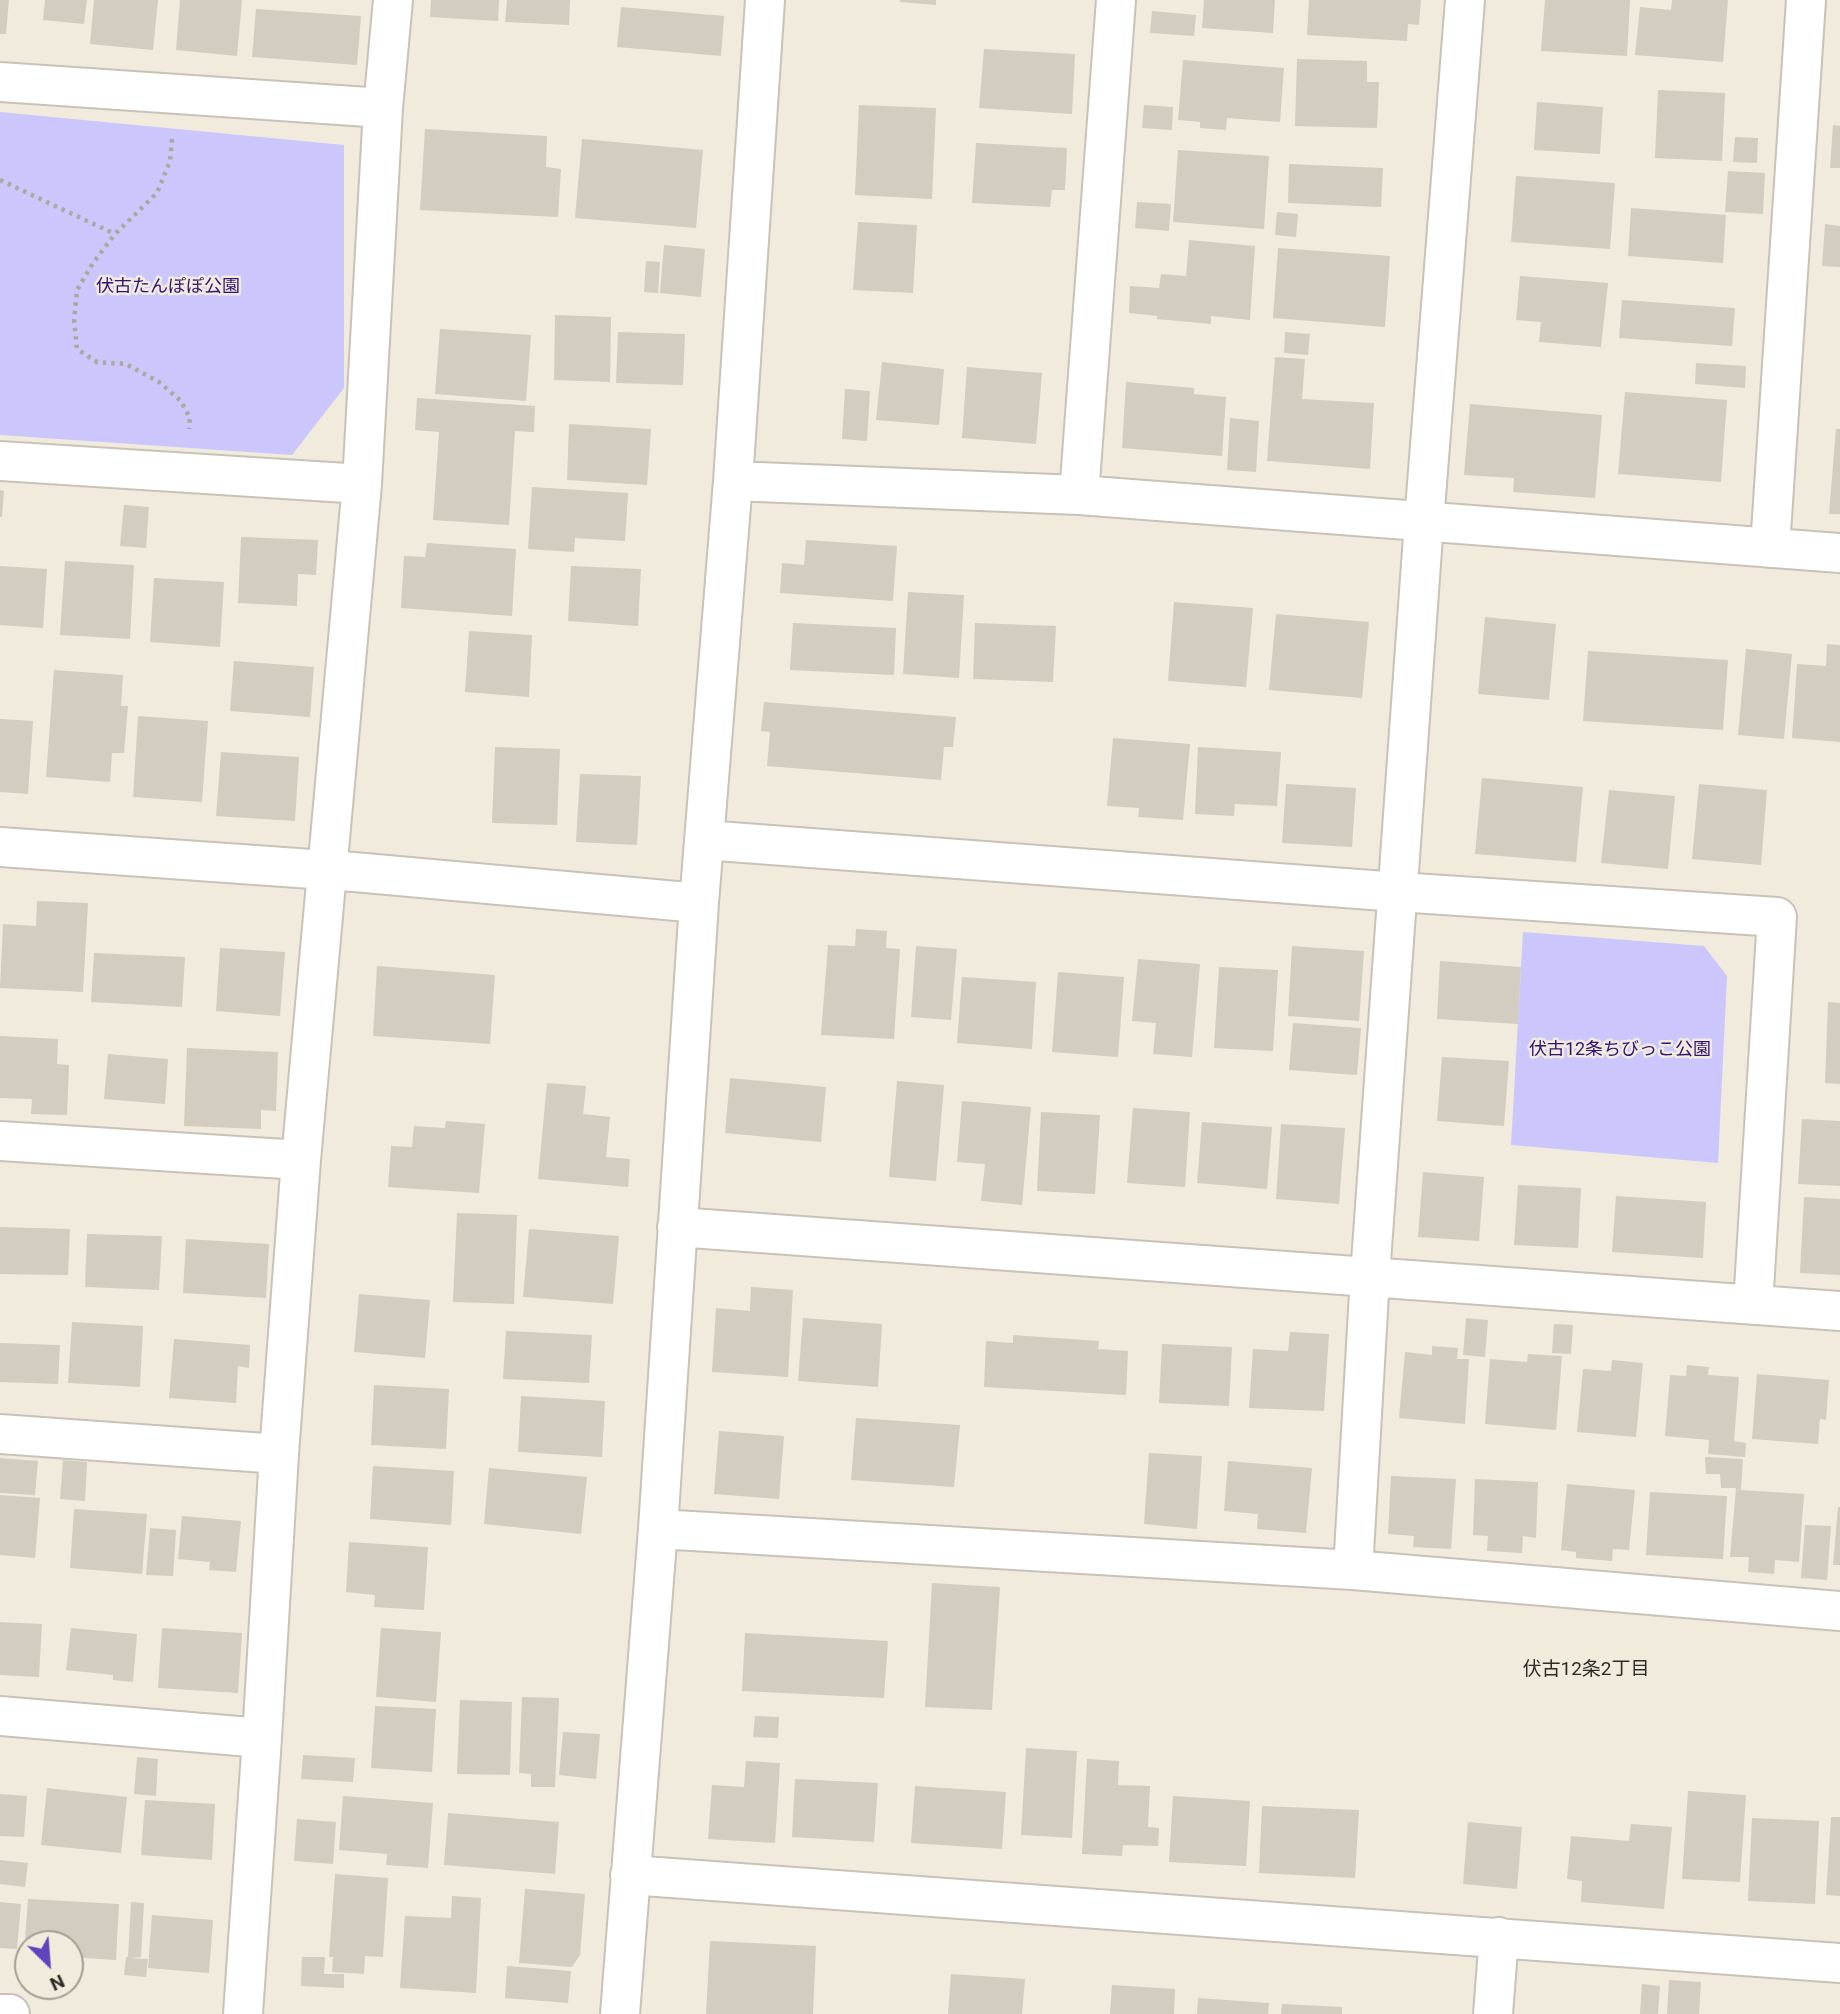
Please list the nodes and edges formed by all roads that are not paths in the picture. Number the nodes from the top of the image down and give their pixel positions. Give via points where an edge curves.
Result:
1 (393, 0) edge
2 (765, 0) edge
3 (1116, 0) edge
4 (1465, 0) edge
5 (1806, 0) edge
6 (0, 82) edge
7 (383, 108) junction
8 (0, 461) edge
9 (733, 481) junction
10 (362, 485) junction
11 (1079, 495) junction
12 (1424, 522) junction
13 (1770, 548) junction
14 (1840, 554) edge
15 (704, 840) junction
16 (0, 848) edge
17 (326, 869) junction
18 (1398, 892) junction
19 (699, 903) junction
20 (0, 1141) edge
21 (301, 1160) junction
22 (677, 1227) junction
23 (1370, 1276) junction
24 (1754, 1305) junction
25 (1840, 1311) edge
26 (0, 1434) edge
27 (279, 1454) junction
28 (658, 1529) junction
29 (1353, 1570) junction
30 (1840, 1611) edge
31 (0, 1716) edge
32 (262, 1738) junction
33 (630, 1874) junction
34 (1499, 1937) junction
35 (1840, 1963) edge
36 (0, 2014) edge
37 (10, 2014) edge
38 (243, 2014) edge
39 (620, 2014) edge
40 (1493, 2014) edge

1 - 7 street
2 - 9 street
3 - 11 street
4 - 12 street
5 - 13 street
6 - 7 street
7 - 10 street
8 - 10 street
9 - 11 street
9 - 15 street
10 - 17 street
11 - 12 street
12 - 13 street
12 - 18 street
13 - 14 street
15 - 18 street
15 - 19 street
16 - 17 street
17 - 19 street
17 - 21 street
18 - 23 street
18 - 24 street via 1777,917
19 - 22 street
20 - 21 street
21 - 27 street
22 - 23 street
22 - 28 street
23 - 24 street
23 - 29 street
24 - 25 street
26 - 27 street
27 - 32 street
28 - 29 street
28 - 33 street
29 - 30 street
31 - 32 street
32 - 38 street
33 - 34 street
33 - 39 street
34 - 35 street
34 - 40 street
36 - 37 street

